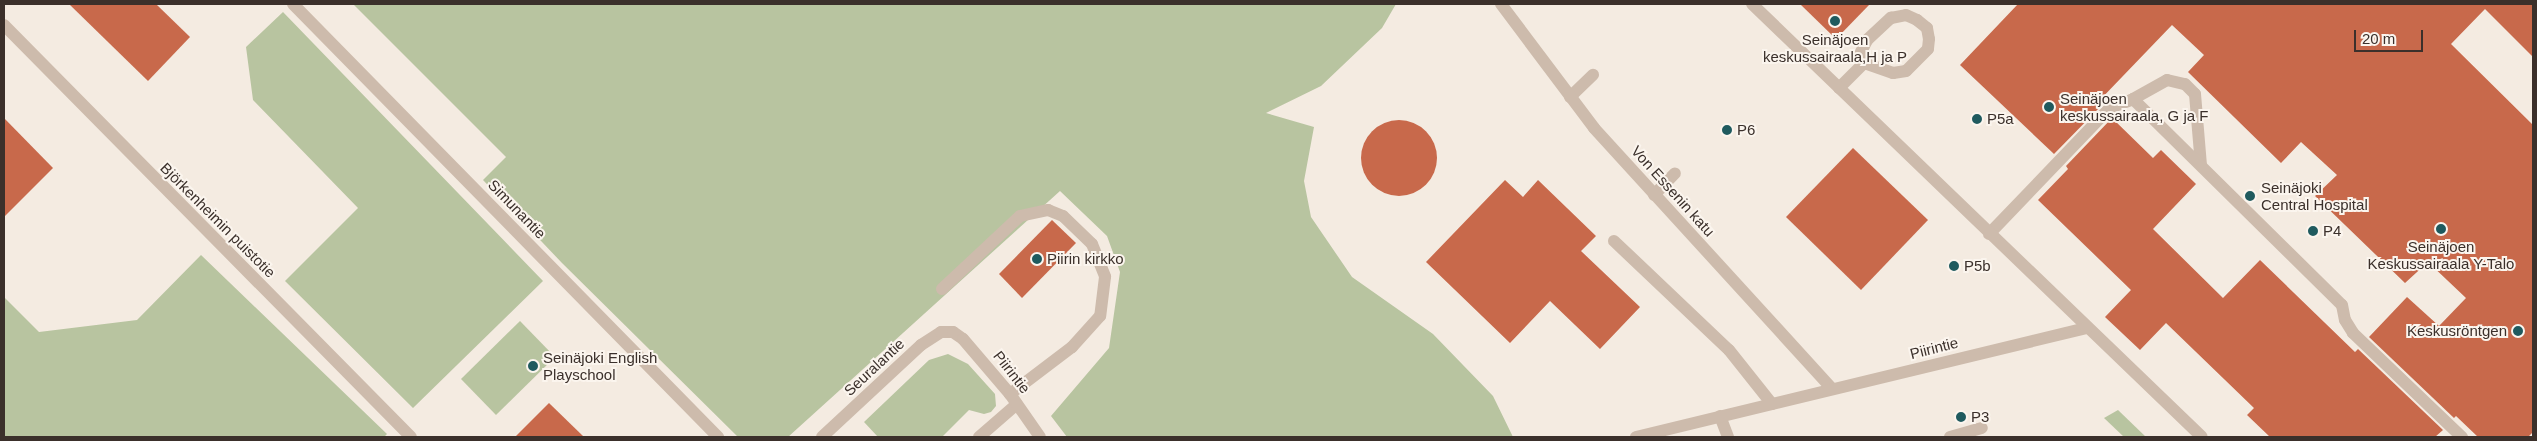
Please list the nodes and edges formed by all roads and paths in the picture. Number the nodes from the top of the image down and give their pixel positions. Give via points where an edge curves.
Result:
1 (293, 4) edge
2 (1501, 4) edge
3 (1752, 4) edge
4 (4, 25) edge
5 (1864, 63) junction
6 (1593, 75) dead end
7 (1839, 88) junction
8 (1570, 97) junction
9 (2133, 100) junction
10 (2201, 165) junction
11 (1675, 173) dead end
12 (1654, 194) junction
13 (1989, 234) junction
14 (1614, 241) dead end
15 (942, 289) dead end
16 (2086, 328) junction
17 (953, 332) joint
18 (1832, 389) junction
19 (1014, 399) junction
20 (1772, 404) junction
21 (1720, 416) junction
22 (1982, 428) dead end
23 (411, 437) edge
24 (718, 437) edge
25 (822, 437) edge
26 (979, 437) edge
27 (1040, 437) edge
28 (1636, 437) edge
29 (1728, 437) edge
30 (1950, 437) edge
31 (2202, 437) edge
32 (2462, 437) edge

1 - 24 street, Simunantie
2 - 8 street, Von Essenin katu
3 - 7 street
4 - 23 street, Björkenheimin puistotie
5 - 5 street via 1893,73 1906,71 1928,49 1926,28 1906,15 1890,18 1867,40 1861,52
5 - 7 street
6 - 8 street
7 - 13 street
8 - 12 street, Von Essenin katu
9 - 10 street
9 - 10 street via 2167,80 2185,84 2195,94
9 - 13 street via 2110,108
10 - 32 street via 2342,305 2345,320 2353,333
11 - 12 street
12 - 18 street, Von Essenin katu
13 - 16 street
14 - 20 street via 1729,350
15 - 19 street via 1020,216 1048,210 1064,216 1092,244 1105,277 1100,316 1072,348
16 - 18 street, Piirintie
16 - 31 street
17 - 19 street, Piirintie via 979,355
17 - 25 street, Seuralantie via 941,332 921,345
18 - 20 street, Piirintie
19 - 26 street
19 - 27 street, Piirintie
20 - 21 street, Piirintie
21 - 28 street, Piirintie
21 - 29 street
22 - 30 street

